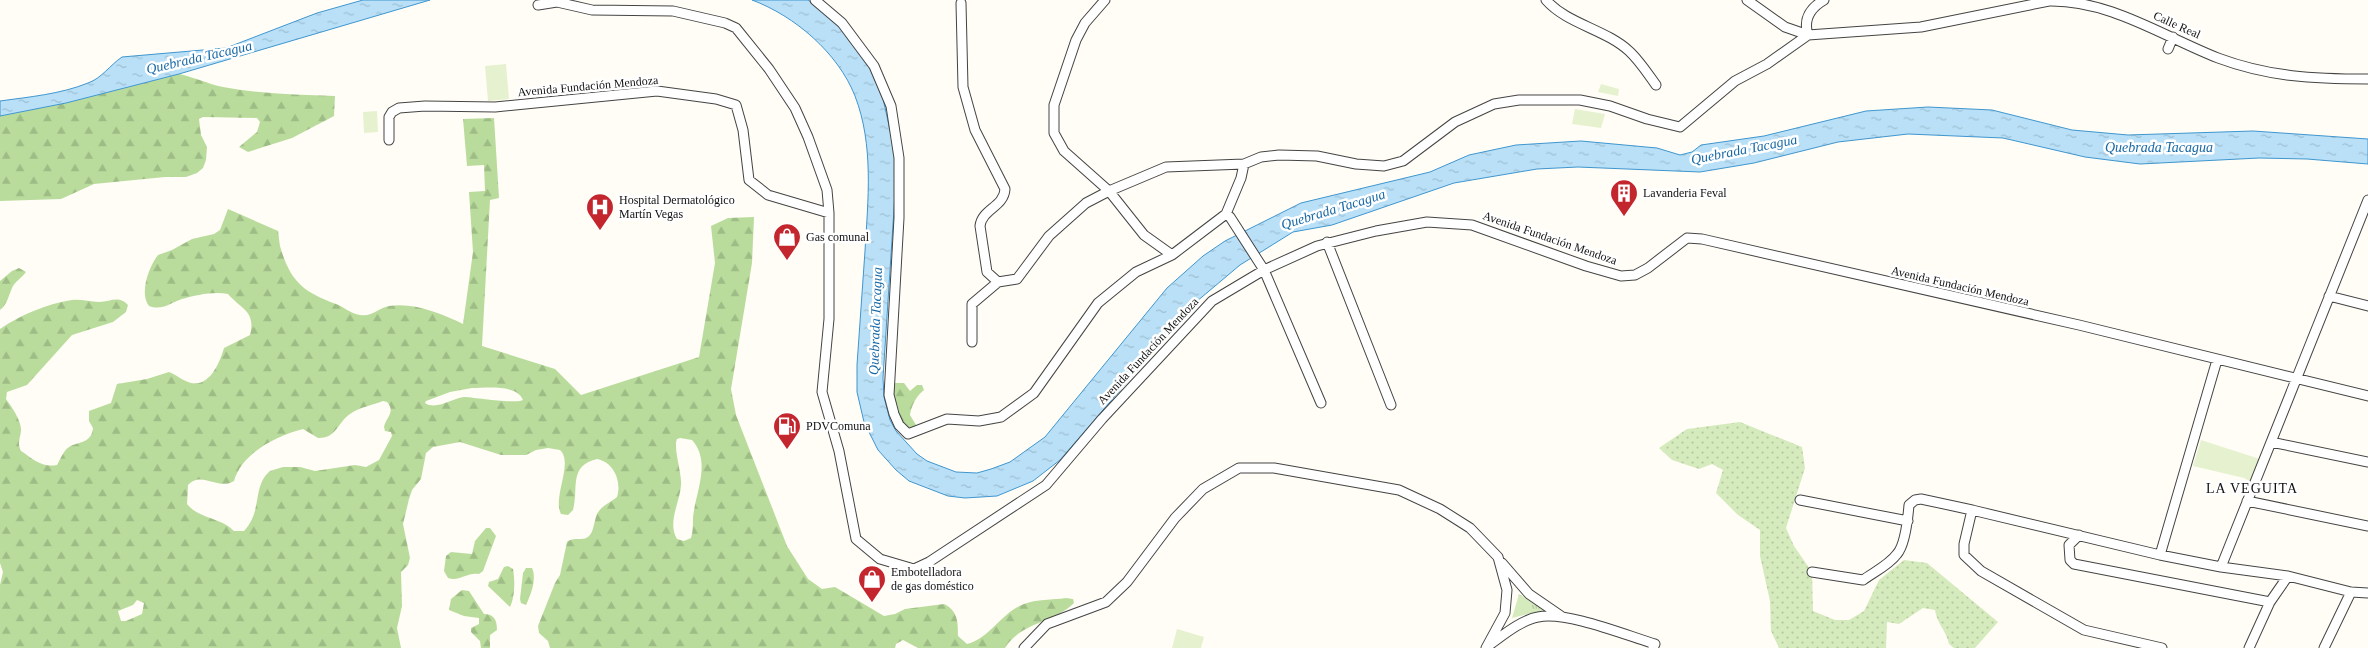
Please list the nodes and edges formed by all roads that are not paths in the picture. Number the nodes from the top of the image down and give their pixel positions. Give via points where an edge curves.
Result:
1 (815, 0) edge
2 (1105, 0) edge
3 (1546, 0) edge
4 (1747, 0) edge
5 (1824, 0) edge
6 (2066, 0) edge
7 (556, 1) edge
8 (961, 3) dead end
9 (538, 5) dead end
10 (1808, 35) junction
11 (2173, 37) junction
12 (2168, 49) dead end
13 (2368, 79) edge
14 (1656, 85) dead end
15 (389, 140) dead end
16 (1244, 164) junction
17 (1109, 191) junction
18 (2368, 200) edge
19 (829, 212) junction
20 (1228, 215) junction
21 (1327, 242) junction
22 (1172, 255) junction
23 (1264, 270) junction
24 (998, 282) junction
25 (2329, 296) junction
26 (2368, 306) edge
27 (972, 342) dead end
28 (2217, 360) junction
29 (2298, 379) junction
30 (2368, 396) edge
31 (1321, 403) dead end
32 (1391, 406) dead end
33 (2271, 442) junction
34 (2368, 462) edge
35 (1800, 500) dead end
36 (2247, 501) junction
37 (1972, 510) junction
38 (1908, 522) junction
39 (2368, 526) edge
40 (2079, 535) junction
41 (2160, 555) junction
42 (1498, 557) junction
43 (2221, 567) junction
44 (1812, 572) dead end
45 (2288, 576) junction
46 (2351, 592) junction
47 (2368, 593) edge
48 (2270, 602) junction
49 (1560, 616) junction
50 (1024, 648) edge
51 (1486, 648) edge
52 (1653, 648) edge
53 (2162, 648) edge
54 (2249, 648) edge
55 (2324, 648) edge

1 - 22 street via 842,23 874,66 891,106 899,158 899,218 889,395 896,419 908,434 947,420 979,421 1001,417 1034,393 1098,303 1136,272
2 - 17 street via 1085,23 1076,40 1054,105 1054,133 1064,151
3 - 14 street via 1554,10 1584,23 1629,51
4 - 10 street, Calle Real via 1785,27
5 - 10 street via 1814,5 1808,15
6 - 10 street, Calle Real via 1921,27
6 - 11 street, Calle Real via 2099,7
7 - 9 street
7 - 19 street via 592,10 673,10 736,28 795,108 826,190
8 - 24 street via 963,87 975,130 1005,189 1001,203 990,210 980,226 987,272
10 - 16 street via 1735,82 1680,126 1580,100 1519,100 1494,104 1455,122 1403,161 1384,166 1317,156 1279,155 1261,157
11 - 12 street
11 - 13 street, Calle Real via 2218,58 2262,71 2306,79
15 - 19 street, Avenida Fundación Mendoza via 389,117 399,108 495,107 670,92 736,105 743,130 749,180 768,194
16 - 17 street via 1166,167
16 - 20 street
17 - 22 street via 1144,235
17 - 24 street via 1086,203 1049,236 1017,279
18 - 25 street
19 - 23 street, Avenida Fundación Mendoza via 829,319 822,392 839,451 856,539 880,559 914,569 1046,485 1102,419 1212,301
20 - 22 street
20 - 23 street
21 - 23 street, Avenida Fundación Mendoza
21 - 28 street, Avenida Fundación Mendoza via 1427,222 1472,225 1621,276 1635,275 1648,268 1687,238 1702,239 2079,325
21 - 32 street
23 - 31 street
24 - 27 street via 972,304
25 - 26 street
25 - 29 street
28 - 29 street, Avenida Fundación Mendoza
28 - 41 street
29 - 30 street, Avenida Fundación Mendoza
29 - 33 street
33 - 34 street
33 - 36 street
35 - 38 street
36 - 39 street
36 - 43 street
37 - 38 street via 1915,500 1909,505
37 - 40 street
37 - 53 street via 1964,555 1981,571 2084,630
38 - 44 street via 1898,553 1863,580
40 - 41 street
40 - 48 street via 2069,544 2070,560 2074,564
41 - 43 street
42 - 49 street via 1529,594
42 - 50 street via 1470,528 1440,508 1399,490 1274,468 1239,468 1203,489 1175,518 1127,582 1106,602 1047,624
42 - 51 street via 1508,590 1505,613
43 - 45 street
45 - 46 street
45 - 48 street
46 - 47 street
46 - 55 street
48 - 54 street
49 - 51 street via 1537,617 1510,630
49 - 52 street via 1655,644

